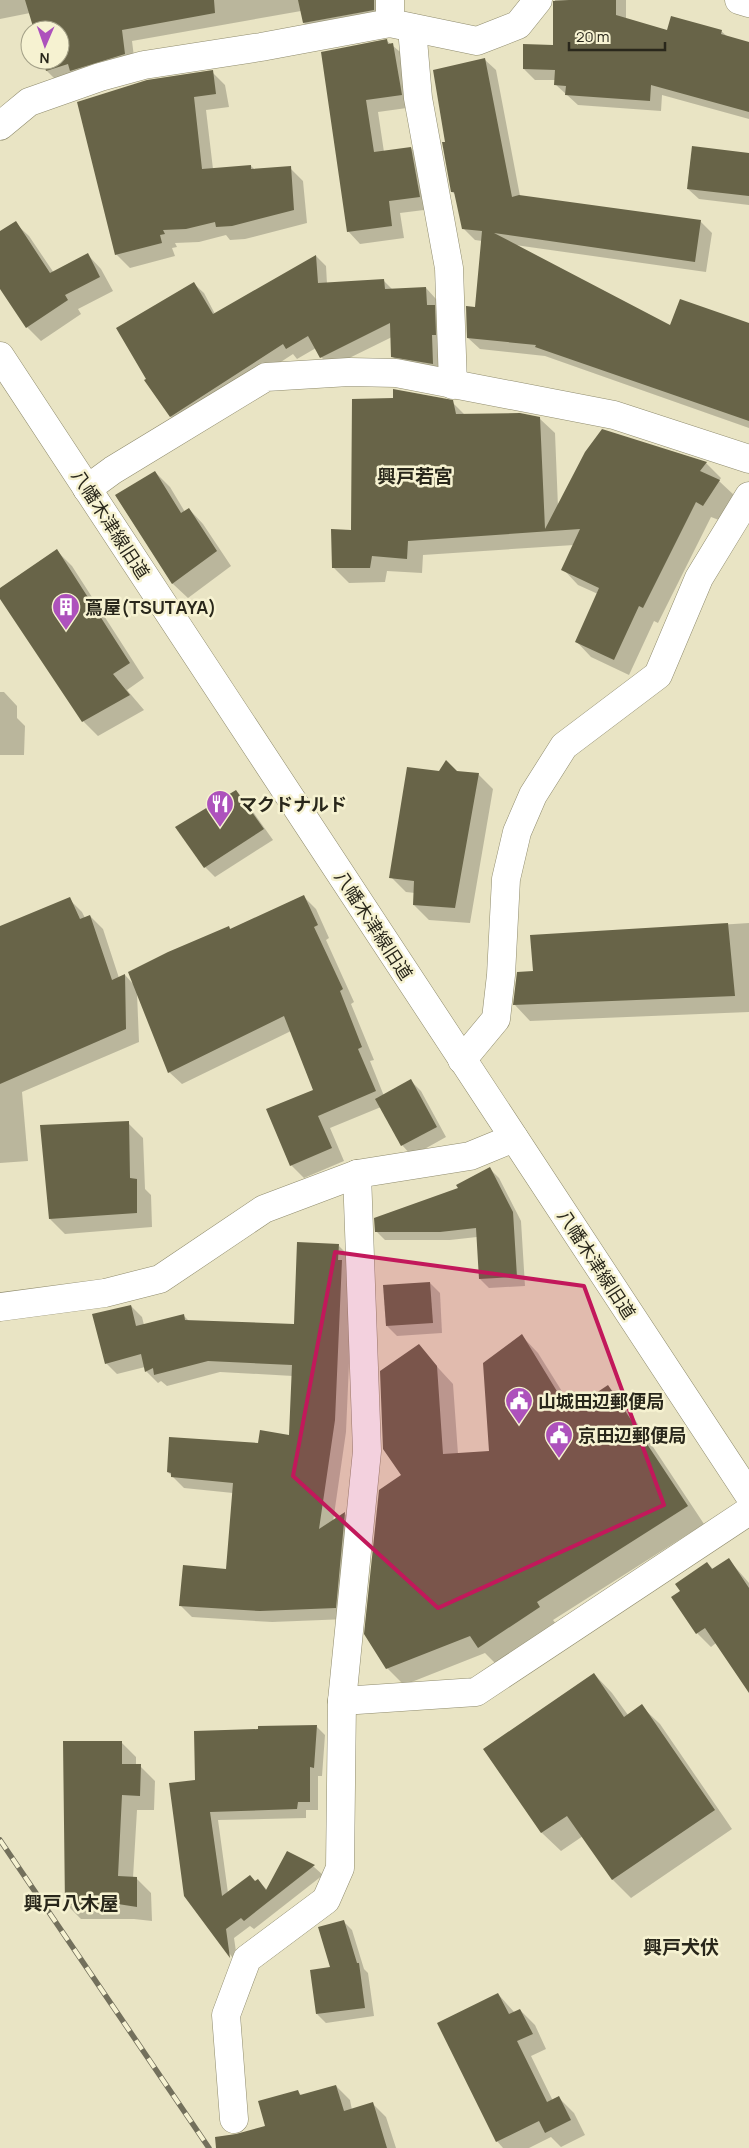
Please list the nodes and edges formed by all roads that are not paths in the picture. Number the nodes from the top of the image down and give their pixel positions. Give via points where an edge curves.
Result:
1 (538, 0) edge
2 (739, 0) edge
3 (749, 3) edge
4 (397, 17) edge
5 (0, 126) edge
6 (0, 356) edge
7 (453, 385) junction
8 (749, 460) edge
9 (88, 489) junction
10 (749, 496) edge
11 (462, 1060) junction
12 (514, 1138) junction
13 (357, 1174) junction
14 (0, 1307) edge
15 (749, 1495) edge
16 (749, 1511) edge
17 (342, 1701) junction
18 (234, 2119) dead end

1 - 4 street via 518,25 477,41
2 - 3 street
4 - 5 street via 100,77 30,102
4 - 7 street via 418,98 450,268
6 - 9 street, 八幡木津線旧道
7 - 8 street via 614,415
7 - 9 street via 396,373 266,377 113,470
9 - 11 street, 八幡木津線旧道
10 - 11 street via 699,578 658,675 564,746 533,795 517,832 506,879 496,1019
11 - 12 street, 八幡木津線旧道
12 - 13 street via 470,1156
12 - 15 street, 八幡木津線旧道
13 - 14 street via 264,1209 160,1279 105,1294
13 - 17 street via 367,1451
16 - 17 street via 476,1692
17 - 18 street via 340,1868 326,1900 247,1958 226,2015

